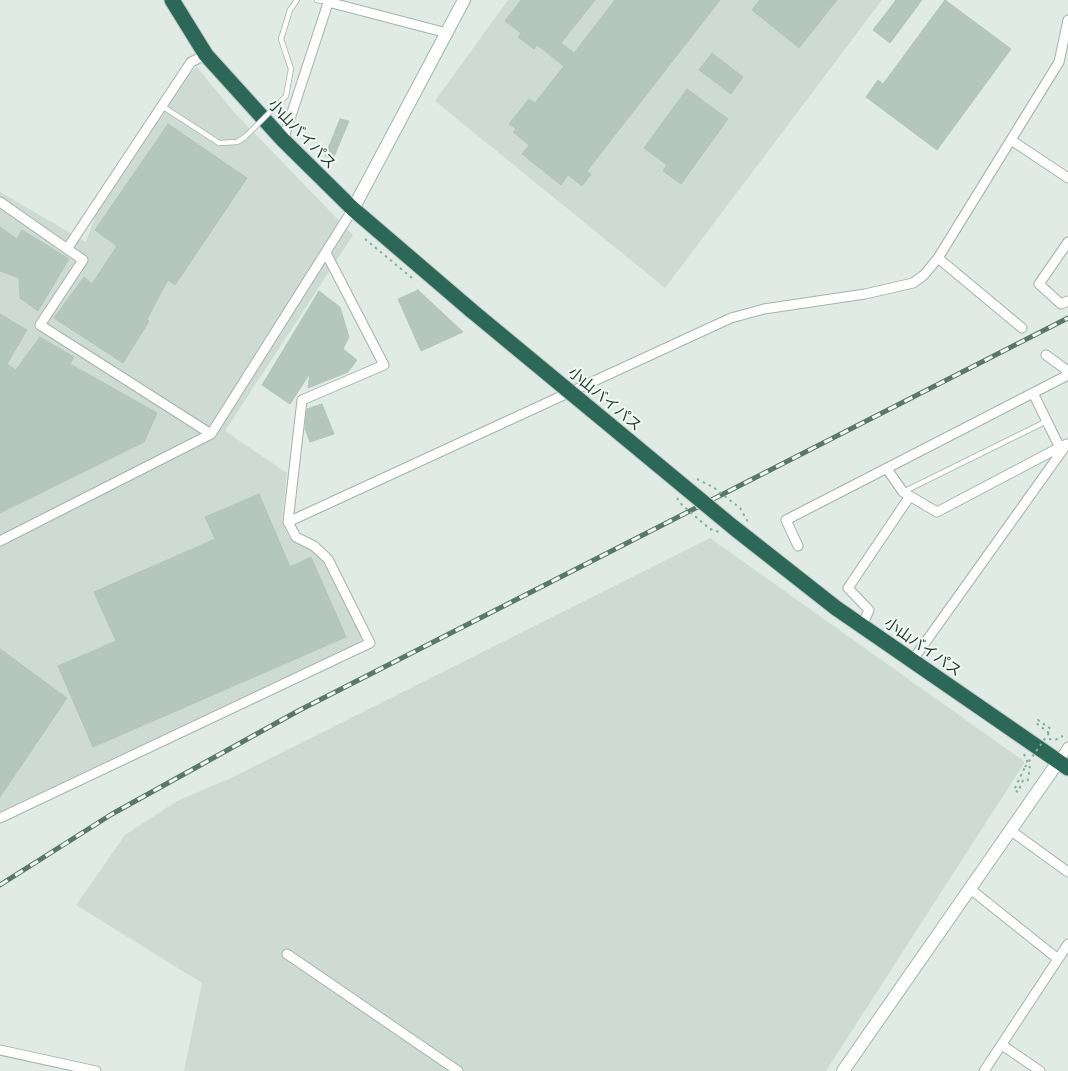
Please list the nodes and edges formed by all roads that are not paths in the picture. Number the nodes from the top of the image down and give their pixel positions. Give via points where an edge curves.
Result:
1 (172, 0) edge
2 (297, 0) edge
3 (317, 0) edge
4 (464, 0) edge
5 (328, 1) edge
6 (1068, 20) edge
7 (446, 33) junction
8 (206, 54) junction
9 (162, 106) junction
10 (283, 140) junction
11 (1011, 140) junction
12 (1067, 175) edge
13 (0, 202) edge
14 (353, 209) junction
15 (1068, 242) edge
16 (67, 249) junction
17 (326, 253) junction
18 (938, 258) junction
19 (1068, 300) edge
20 (1022, 328) dead end
21 (1046, 355) dead end
22 (1068, 371) edge
23 (1068, 375) edge
24 (1033, 393) junction
25 (1047, 422) junction
26 (211, 434) junction
27 (1065, 445) edge
28 (888, 469) junction
29 (906, 494) junction
30 (288, 522) junction
31 (0, 541) edge
32 (798, 546) dead end
33 (862, 626) junction
34 (912, 661) junction
35 (1068, 747) edge
36 (1063, 765) edge
37 (0, 818) edge
38 (1010, 830) junction
39 (1068, 872) edge
40 (969, 888) junction
41 (1068, 944) edge
42 (287, 954) dead end
43 (1058, 959) junction
44 (1002, 1045) junction
45 (0, 1050) edge
46 (96, 1071) edge
47 (458, 1071) edge
48 (843, 1071) edge
49 (984, 1071) edge
50 (1040, 1071) edge

1 - 8 highway, 小山バイパス
2 - 9 lane, bridge via 290,10 281,39 291,69 286,96 244,137 237,142 219,143
3 - 5 lane
4 - 7 street
5 - 7 street
5 - 10 street
6 - 11 street via 1059,62
7 - 14 street
8 - 9 street via 191,62
8 - 10 highway, 小山バイパス
9 - 16 street
10 - 14 highway, 小山バイパス
11 - 12 street
11 - 18 street
13 - 16 street
14 - 17 street
14 - 33 highway, 小山バイパス, bridge via 733,527
15 - 19 street via 1039,284 1061,304
16 - 26 street via 83,260 40,324
17 - 26 street
17 - 30 street via 384,365 302,400
18 - 20 street
18 - 30 street via 924,275 898,288 790,304 731,318
21 - 22 street
23 - 24 street
24 - 25 street
24 - 28 street
25 - 27 street
25 - 29 lane
26 - 31 street
27 - 29 street via 937,512
27 - 34 street
28 - 29 street
28 - 32 street via 786,520
29 - 33 street via 848,588 869,610
30 - 37 street via 296,536 328,559 370,642
33 - 34 highway, 小山バイパス
34 - 36 highway, 小山バイパス
35 - 36 street
36 - 38 street
38 - 39 street
38 - 40 street
40 - 43 street
40 - 48 street
41 - 43 street
42 - 47 street
43 - 44 street
44 - 49 street
44 - 50 street
45 - 46 street

